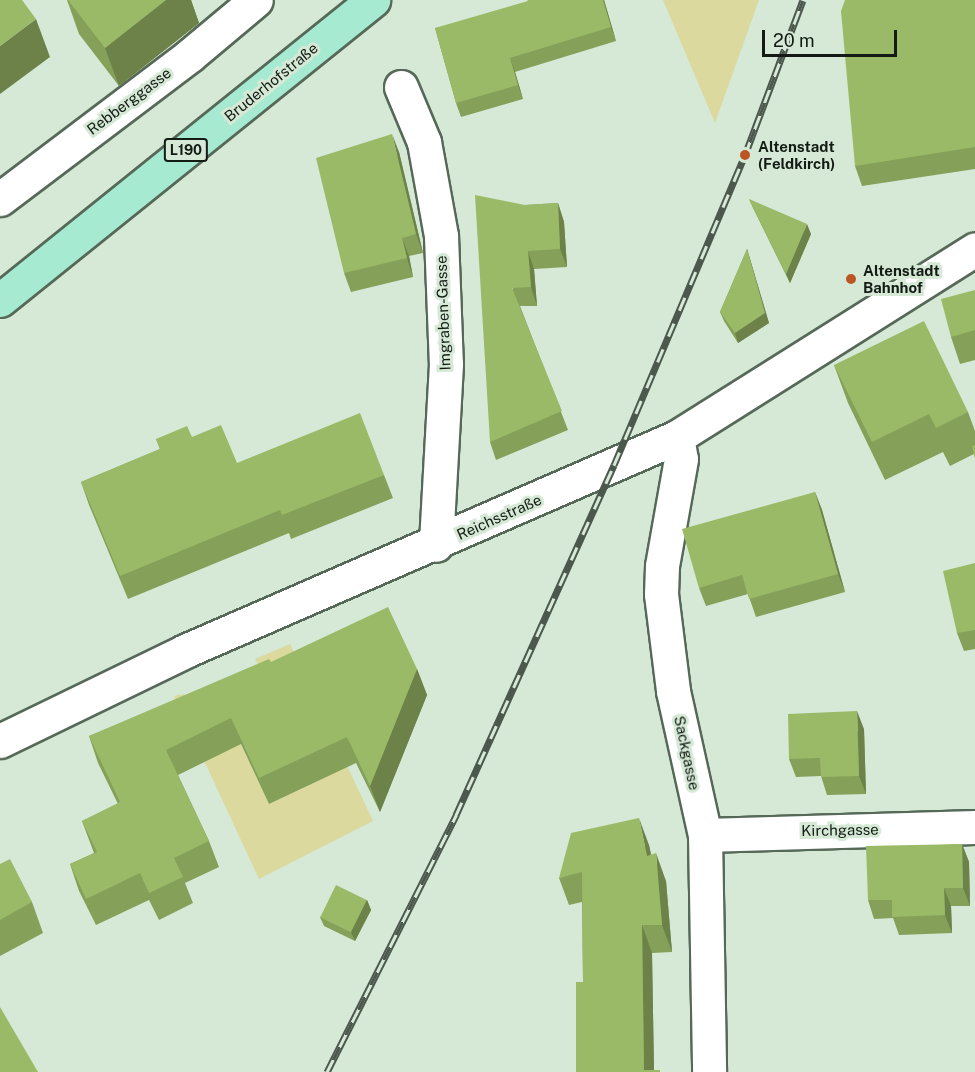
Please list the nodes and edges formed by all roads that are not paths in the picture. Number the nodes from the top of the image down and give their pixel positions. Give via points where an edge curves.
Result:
1 (256, 0) edge
2 (373, 0) edge
3 (401, 87) dead end
4 (0, 199) edge
5 (975, 249) edge
6 (0, 300) edge
7 (677, 437) junction
8 (436, 545) junction
9 (0, 741) edge
10 (975, 827) edge
11 (705, 835) junction
12 (709, 1072) edge

1 - 4 street, Rebberggasse via 189,56
2 - 6 main road, Bruderhofstraße / L190
3 - 8 street, Imgraben-Gasse via 424,142 441,236 446,364
5 - 7 street, Reichsstraße
7 - 8 street, Reichsstraße
7 - 11 street, Sackgasse via 681,459 662,566 661,594 673,691
8 - 9 street, Reichsstraße via 185,651
10 - 11 street, Kirchgasse
11 - 12 street, Sackgasse

